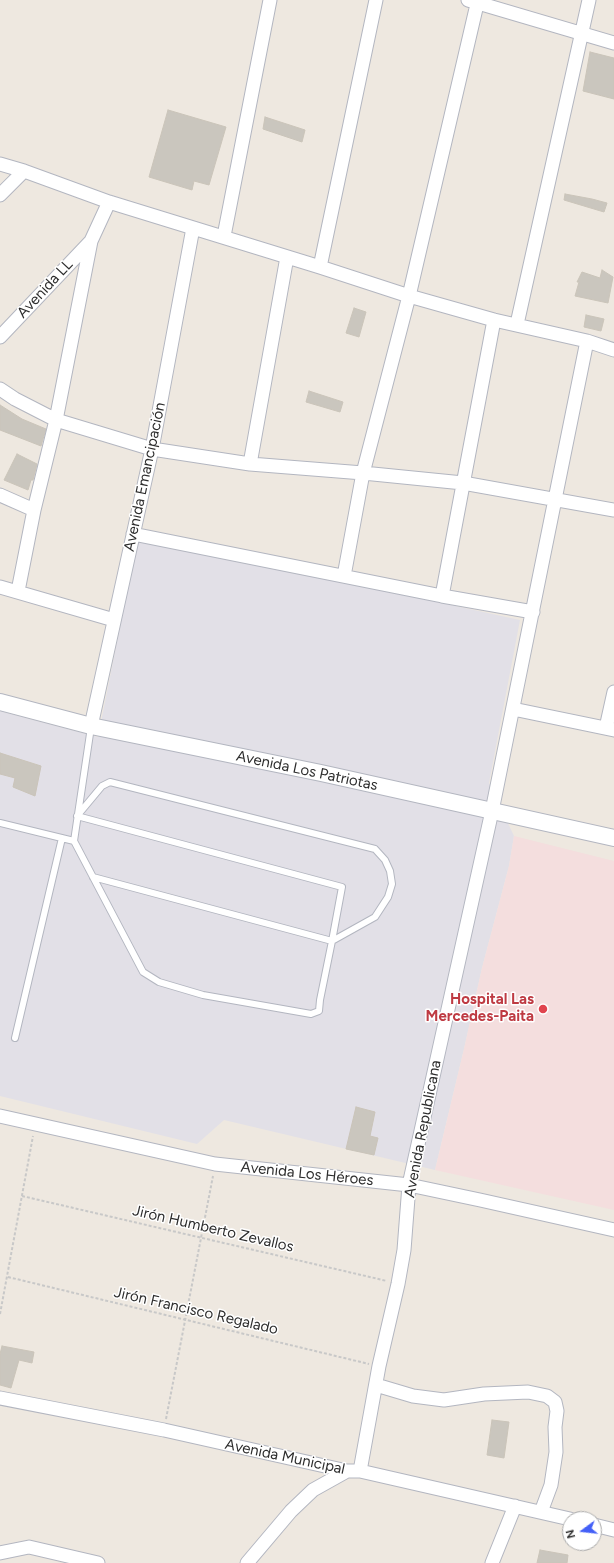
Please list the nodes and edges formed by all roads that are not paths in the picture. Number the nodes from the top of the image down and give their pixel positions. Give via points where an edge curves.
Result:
1 (270, 0) edge
2 (376, 0) edge
3 (589, 0) edge
4 (475, 1) edge
5 (582, 34) junction
6 (614, 43) edge
7 (0, 164) edge
8 (24, 171) junction
9 (0, 195) edge
10 (109, 202) junction
11 (193, 228) junction
12 (224, 236) junction
13 (91, 241) junction
14 (287, 257) junction
15 (320, 266) junction
16 (409, 296) junction
17 (494, 320) junction
18 (517, 324) junction
19 (0, 337) edge
20 (587, 341) junction
21 (614, 350) edge
22 (0, 389) edge
23 (56, 420) junction
24 (152, 449) junction
25 (250, 464) junction
26 (363, 473) junction
27 (463, 483) junction
28 (0, 495) edge
29 (554, 499) junction
30 (34, 510) junction
31 (614, 510) edge
32 (133, 534) junction
33 (344, 576) junction
34 (0, 587) edge
35 (18, 591) junction
36 (442, 596) junction
37 (533, 612) junction
38 (114, 620) junction
39 (614, 692) edge
40 (0, 702) edge
41 (513, 710) junction
42 (91, 726) junction
43 (610, 729) edge
44 (492, 811) junction
45 (78, 816) junction
46 (0, 823) edge
47 (62, 838) junction
48 (614, 838) edge
49 (74, 841) junction
50 (93, 877) junction
51 (332, 941) junction
52 (15, 1038) dead end
53 (0, 1116) edge
54 (409, 1185) junction
55 (614, 1230) edge
56 (376, 1386) junction
57 (0, 1398) edge
58 (353, 1471) junction
59 (515, 1506) junction
60 (541, 1512) junction
61 (562, 1517) edge
62 (602, 1527) edge
63 (614, 1530) edge
64 (0, 1553) edge
65 (98, 1563) edge
66 (247, 1563) edge
67 (492, 1563) edge

1 - 12 street
2 - 15 street
3 - 5 street
4 - 5 street
4 - 16 street
5 - 6 street
5 - 18 street
7 - 8 street
8 - 9 street
8 - 10 street
10 - 11 street
10 - 13 street
11 - 12 street
11 - 24 street, Avenida Emancipación
12 - 14 street
13 - 19 street, Avenida LL
13 - 23 street
14 - 15 street
14 - 25 street
15 - 16 street
16 - 17 street
16 - 26 street
17 - 18 street
17 - 27 street
18 - 20 street
20 - 21 street
20 - 29 street, Avenida Republicana
22 - 23 street
23 - 24 street
23 - 30 street
24 - 25 street
24 - 32 street, Avenida Emancipación
25 - 26 street
26 - 27 street
26 - 33 street
27 - 29 street
27 - 36 street
28 - 30 street
29 - 31 street
29 - 37 street, Avenida Republicana
30 - 35 street
32 - 33 street
32 - 38 street, Avenida Emancipación
33 - 36 street
34 - 35 street
35 - 38 street
36 - 37 street
37 - 41 street, Avenida Republicana
38 - 42 street, Avenida Emancipación
39 - 43 street
40 - 42 street, Avenida Los Patriotas
41 - 43 street
41 - 44 street, Avenida Republicana
42 - 44 street, Avenida Los Patriotas
42 - 45 lane
44 - 48 street, Avenida Los Patriotas
44 - 54 street, Avenida Republicana
45 - 49 lane
45 - 51 lane via 342,887
45 - 51 lane via 102,786 110,782 375,850 385,860 390,871 392,884 388,897 375,917
46 - 47 lane
47 - 49 lane
47 - 52 lane
49 - 50 lane
50 - 51 lane
50 - 51 lane via 143,972 159,982 203,995 311,1014 319,1011
53 - 54 street, Avenida Los Héroes via 215,1164
54 - 55 street, Avenida Los Héroes
54 - 56 street, Avenida Republicana via 404,1250
56 - 58 street, Avenida Republicana
56 - 60 street via 413,1396 444,1400 484,1394 528,1392 547,1396 555,1402 556,1452 551,1485
57 - 58 street, Avenida Municipal
58 - 59 street, Avenida Municipal
58 - 66 street via 327,1481 308,1495
59 - 60 street, Avenida Municipal
59 - 67 street
60 - 61 street, Avenida Municipal
62 - 63 street
64 - 65 street via 28,1547

